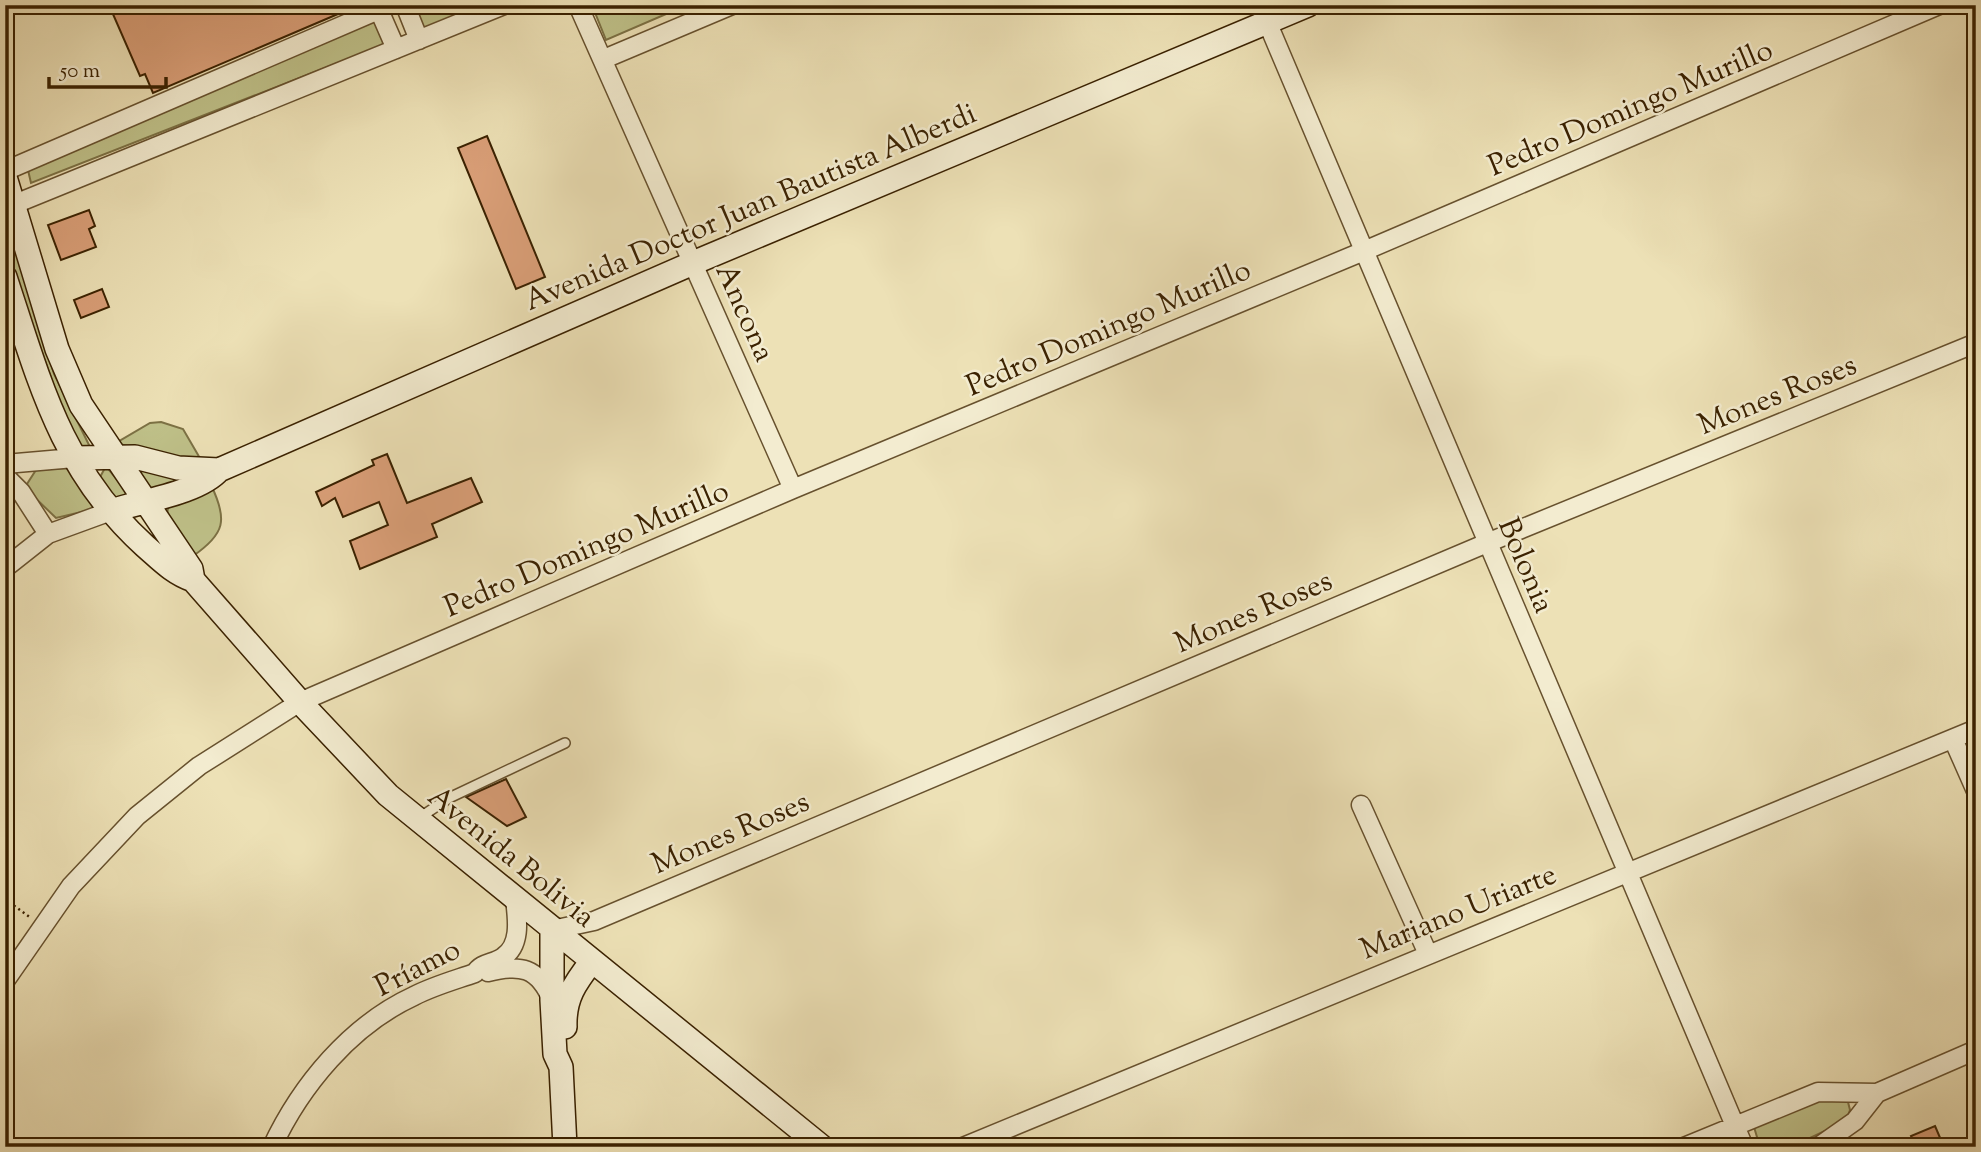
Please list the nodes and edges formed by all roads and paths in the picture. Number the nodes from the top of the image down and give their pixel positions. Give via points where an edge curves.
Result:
1 (405, 5) edge
2 (504, 5) edge
3 (578, 5) edge
4 (732, 5) edge
5 (1308, 5) edge
6 (1939, 5) edge
7 (384, 8) edge
8 (1264, 14) edge
9 (419, 40) junction
10 (396, 49) junction
11 (604, 59) junction
12 (5, 172) edge
13 (5, 177) edge
14 (10, 206) edge
15 (1364, 251) junction
16 (694, 263) junction
17 (5, 277) edge
18 (1976, 343) edge
19 (113, 456) junction
20 (74, 458) junction
21 (5, 464) edge
22 (219, 470) junction
23 (5, 476) edge
24 (793, 489) junction
25 (145, 499) junction
26 (111, 511) junction
27 (48, 534) junction
28 (1487, 543) junction
29 (5, 568) edge
30 (193, 580) junction
31 (300, 702) junction
32 (1976, 729) edge
33 (1953, 739) junction
34 (565, 743) dead end
35 (1976, 791) edge
36 (1361, 806) dead end
37 (418, 820) junction
38 (1629, 872) junction
39 (5, 899) edge
40 (515, 899) junction
41 (41, 926) junction
42 (552, 930) junction
43 (1427, 954) junction
44 (592, 961) junction
45 (475, 972) junction
46 (5, 981) edge
47 (551, 1000) junction
48 (1976, 1049) edge
49 (561, 1068) junction
50 (1877, 1093) junction
51 (1734, 1126) junction
52 (272, 1147) edge
53 (565, 1147) edge
54 (822, 1147) edge
55 (963, 1147) edge
56 (1684, 1147) edge
57 (1744, 1147) edge
58 (1818, 1147) edge

1 - 9 street
2 - 9 street
3 - 11 street, Ancona
4 - 11 street
5 - 8 street, Avenida Doctor Juan Bautista Alberdi
6 - 15 street, Pedro Domingo Murillo
7 - 10 street
7 - 12 street
8 - 15 street, Bolonia
8 - 16 street, Avenida Doctor Juan Bautista Alberdi
9 - 10 street
10 - 14 street
11 - 16 street, Ancona
13 - 14 street, Avenida Bolivia
14 - 19 street, Avenida Bolivia via 57,349 81,405
15 - 24 street, Pedro Domingo Murillo
15 - 28 street, Bolonia
16 - 22 street, Avenida Doctor Juan Bautista Alberdi
16 - 24 street, Ancona
17 - 20 street, Avenida Bolivia via 47,407
18 - 28 street, Mones Roses
19 - 20 street, Avenida Doctor Juan Bautista Alberdi
19 - 22 street, Avenida Doctor Juan Bautista Alberdi
19 - 25 street, Avenida Bolivia
20 - 21 street
20 - 26 street, Avenida Bolivia
22 - 25 street, Avenida Doctor Juan Bautista Alberdi via 186,489
23 - 27 street
24 - 31 street, Pedro Domingo Murillo
25 - 26 street, Avenida Doctor Juan Bautista Alberdi
25 - 30 street, Avenida Bolivia via 191,569
26 - 27 street
26 - 30 street, Avenida Bolivia via 177,574
27 - 29 street
28 - 38 street, Bolonia
28 - 42 street, Mones Roses via 594,921
30 - 31 street, Avenida Bolivia
31 - 37 street, Avenida Bolivia via 362,770
31 - 41 street, Pedro Domingo Murillo via 199,766 137,816 105,846
32 - 33 street, Mariano Uriarte
33 - 35 street
33 - 38 street, Mariano Uriarte
34 - 37 lane via 449,798
36 - 43 street
37 - 40 street, Avenida Bolivia
38 - 43 street, Mariano Uriarte
38 - 51 street, Bolonia
39 - 41 path
40 - 42 street, Avenida Bolivia
40 - 45 street, Príamo via 517,926 512,947 505,956
41 - 46 street, Pedro Domingo Murillo
42 - 44 street, Avenida Bolivia
42 - 47 street
43 - 55 street, Mariano Uriarte
44 - 49 street via 564,1006
44 - 54 street, Avenida Bolivia
45 - 47 street via 524,968 539,978
45 - 52 street, Príamo via 394,1007 333,1055 289,1111
47 - 49 street via 555,1054
48 - 50 street
49 - 53 street
50 - 51 street via 1818,1092
50 - 58 street via 1855,1121
51 - 56 street
51 - 57 street, Bolonia

